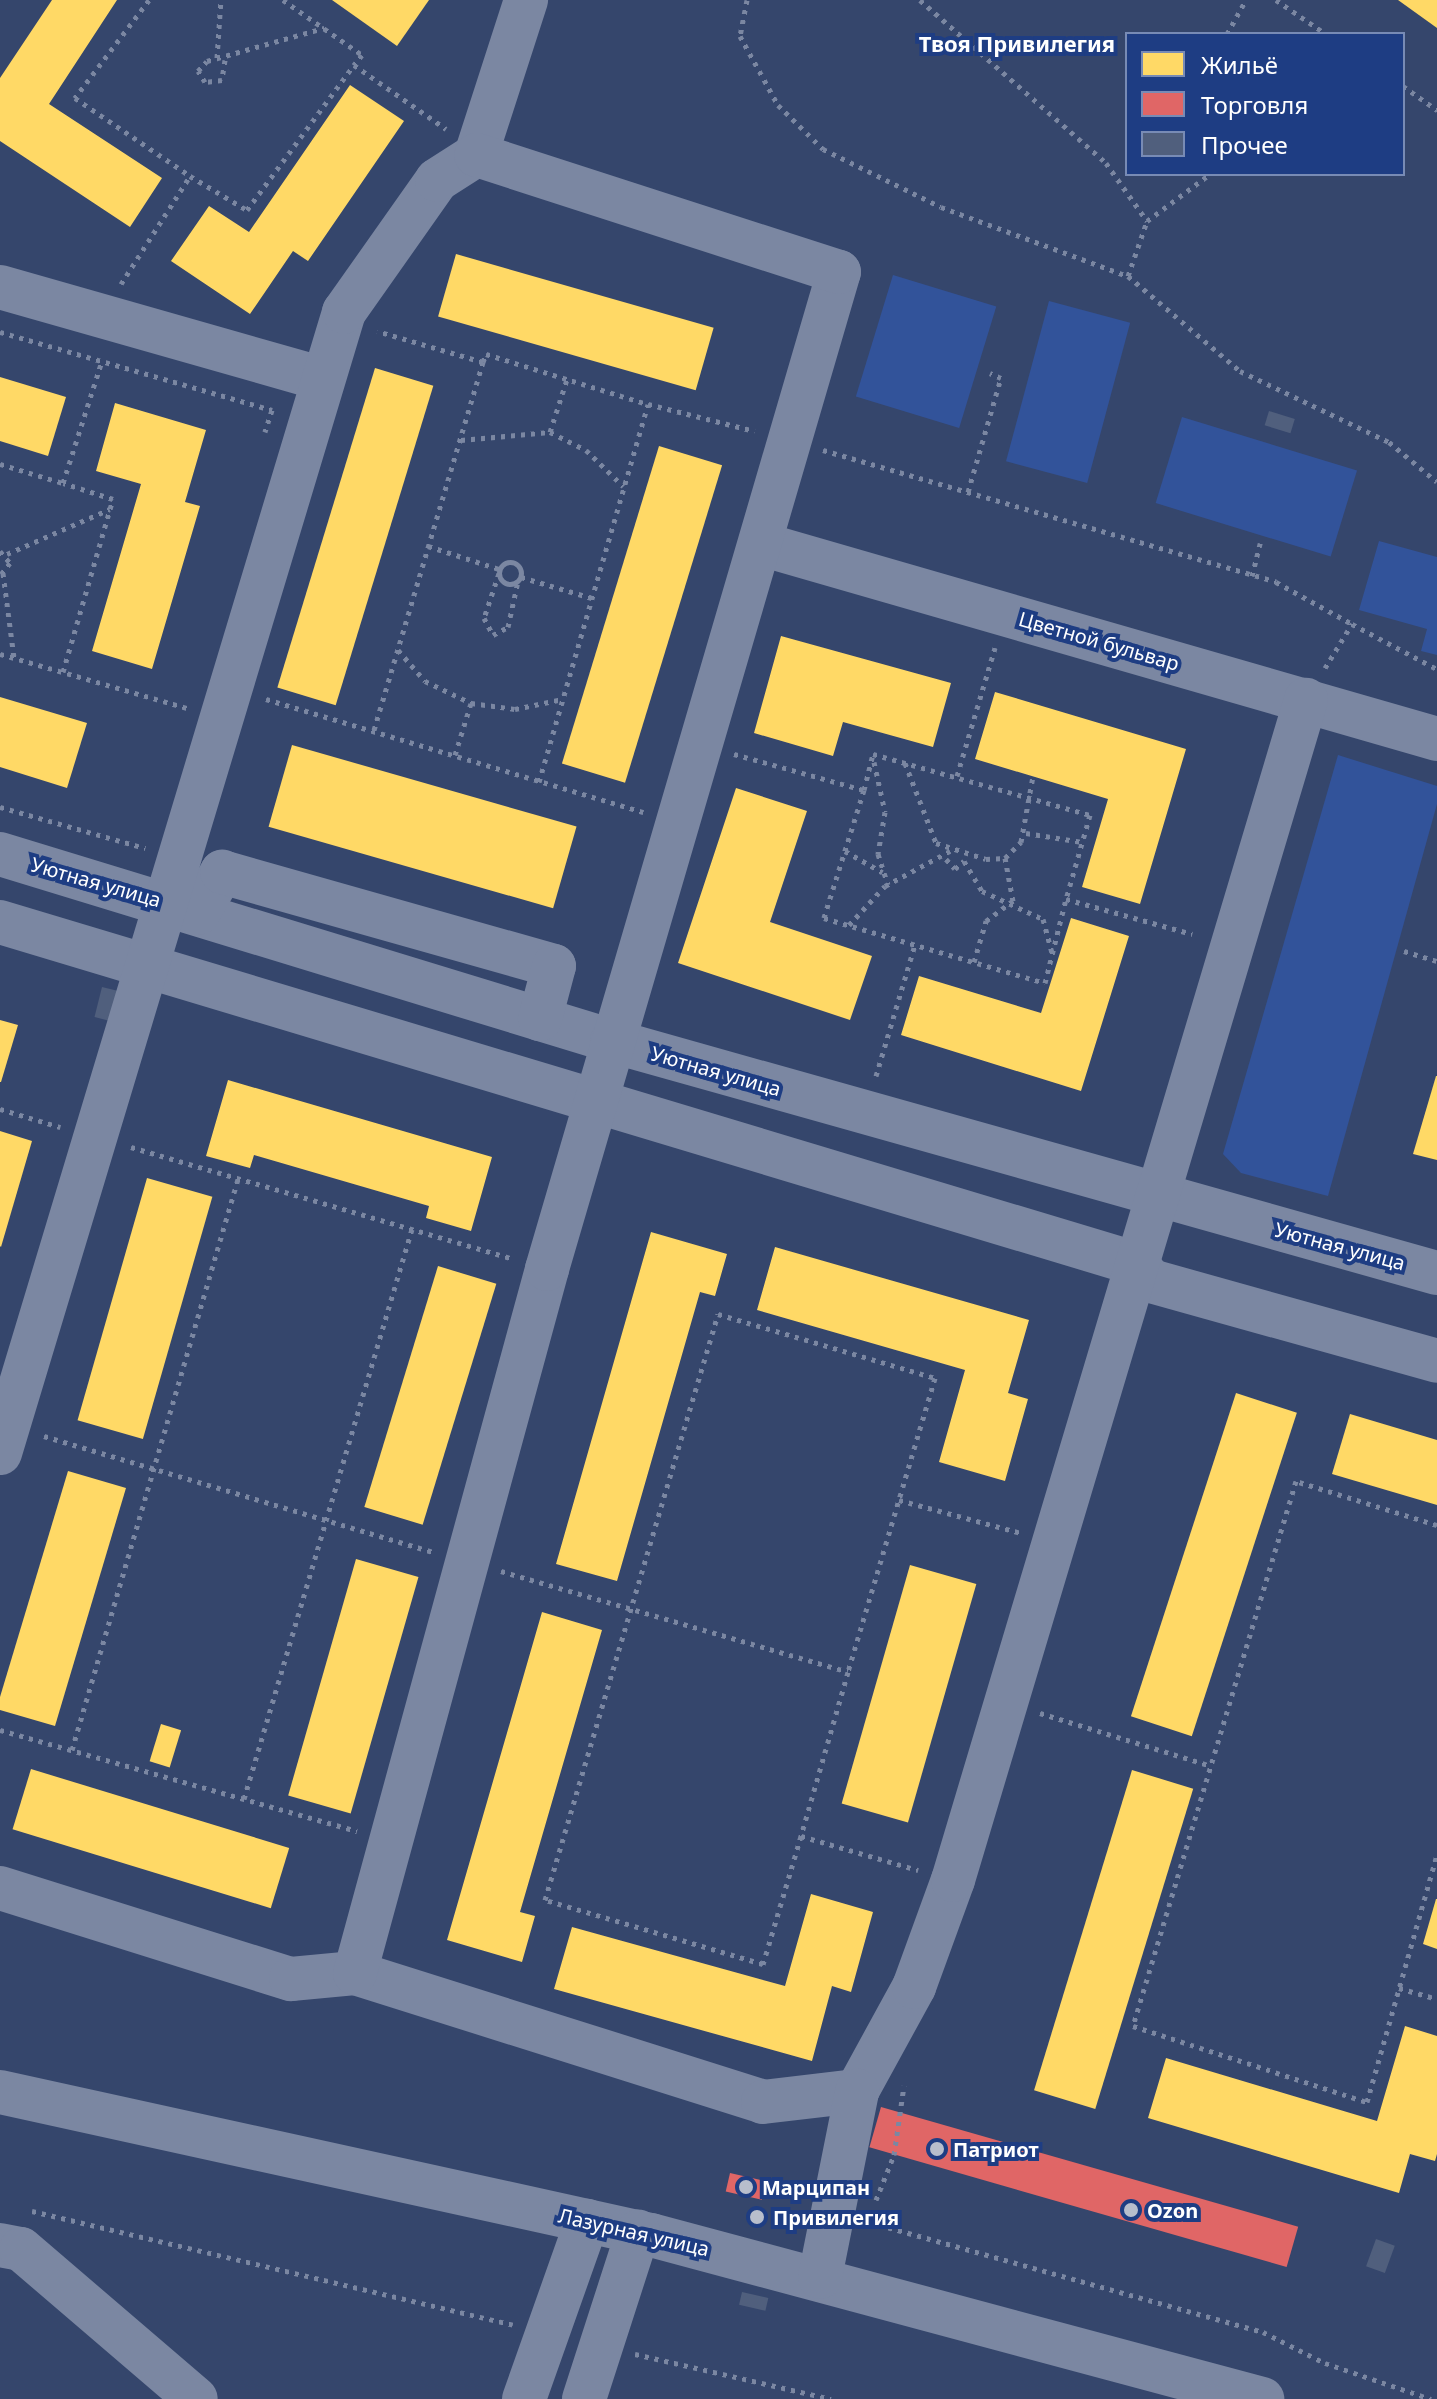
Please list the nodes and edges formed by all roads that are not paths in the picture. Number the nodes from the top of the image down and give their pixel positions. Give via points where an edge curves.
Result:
1 (526, 0) edge
2 (461, 142) junction
3 (0, 287) edge
4 (322, 379) junction
5 (761, 544) junction
6 (1306, 700) junction
7 (1437, 739) edge
8 (0, 854) edge
9 (182, 908) junction
10 (0, 922) edge
11 (144, 966) junction
12 (612, 1041) junction
13 (597, 1102) junction
14 (1162, 1197) junction
15 (1137, 1264) junction
16 (1437, 1273) edge
17 (1437, 1361) edge
18 (4, 1439) edge
19 (0, 1888) edge
20 (355, 1973) junction
21 (857, 2091) junction
22 (0, 2092) edge
23 (587, 2221) junction
24 (8, 2226) edge
25 (638, 2232) junction
26 (820, 2277) junction
27 (196, 2399) edge
28 (524, 2399) edge
29 (584, 2399) edge
30 (1262, 2399) edge

1 - 2 street
2 - 4 street via 341,320
2 - 5 street via 839,272 804,444
3 - 4 street
4 - 9 street via 204,706
5 - 6 street, Цветной бульвар
5 - 12 street
6 - 7 street, Цветной бульвар
6 - 14 street
8 - 9 street, Уютная улица
9 - 11 street
9 - 12 street, Уютная улица
10 - 11 street
11 - 13 street
11 - 18 street
12 - 13 street
12 - 14 street, Уютная улица
13 - 15 street
13 - 20 street
14 - 15 street
14 - 16 street, Уютная улица
15 - 17 street via 1151,1281
15 - 21 street via 953,1880 914,1987
19 - 20 street via 291,1979
20 - 21 street via 763,2102
21 - 26 street
22 - 23 street, Лазурная улица
23 - 25 street, Лазурная улица
23 - 28 street
24 - 27 street via 21,2249
25 - 26 street, Лазурная улица
25 - 29 street
26 - 30 street, Лазурная улица

